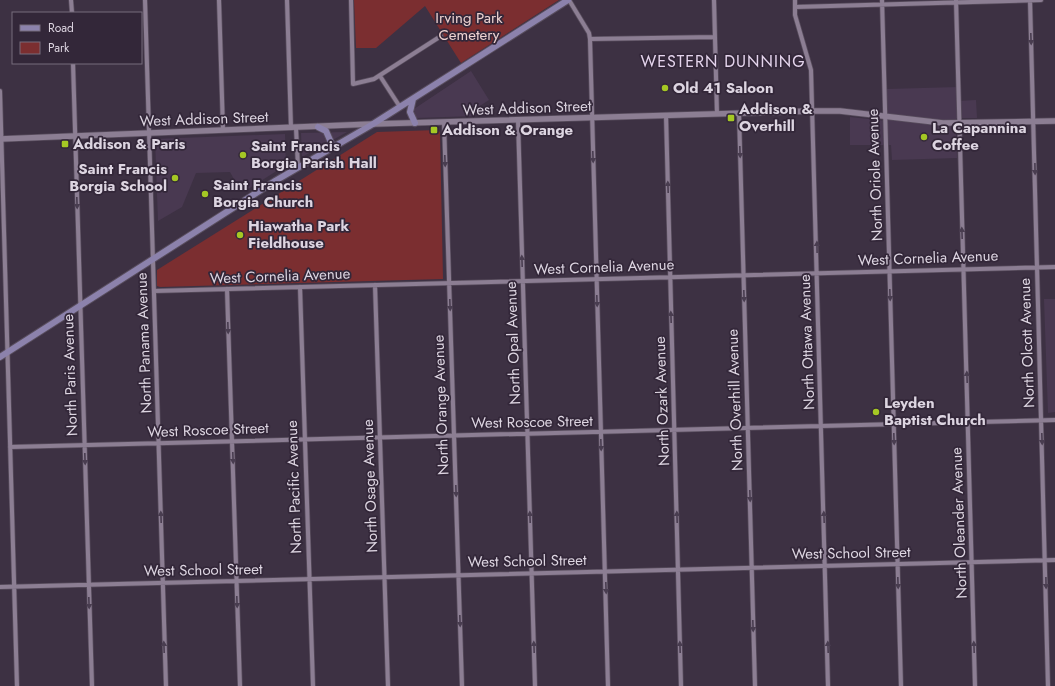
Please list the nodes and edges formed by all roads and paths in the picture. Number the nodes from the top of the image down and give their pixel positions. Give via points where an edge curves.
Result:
1 (71, 0) edge
2 (145, 0) edge
3 (219, 0) edge
4 (287, 0) edge
5 (351, 0) edge
6 (568, 0) edge
7 (714, 0) edge
8 (795, 0) edge
9 (1030, 0) edge
10 (1041, 0) edge
11 (956, 1) edge
12 (882, 2) edge
13 (795, 7) junction
14 (72, 12) edge
15 (441, 36) dead end
16 (715, 37) junction
17 (590, 39) junction
18 (73, 64) edge
19 (380, 76) junction
20 (0, 91) edge
21 (413, 99) junction
22 (400, 107) junction
23 (812, 111) junction
24 (739, 113) junction
25 (717, 114) junction
26 (666, 115) junction
27 (885, 116) junction
28 (592, 118) junction
29 (518, 120) junction
30 (1055, 120) edge
31 (1033, 121) junction
32 (444, 122) junction
33 (415, 123) junction
34 (959, 123) junction
35 (373, 124) junction
36 (318, 127) junction
37 (294, 128) junction
38 (223, 130) junction
39 (149, 133) junction
40 (75, 136) junction
41 (1, 139) edge
42 (333, 147) junction
43 (298, 167) junction
44 (153, 259) junction
45 (1055, 267) edge
46 (1037, 268) junction
47 (964, 270) junction
48 (890, 272) junction
49 (817, 273) junction
50 (744, 275) junction
51 (670, 277) junction
52 (596, 279) junction
53 (523, 281) junction
54 (449, 283) junction
55 (375, 285) junction
56 (300, 287) junction
57 (227, 289) junction
58 (154, 291) junction
59 (0, 295) edge
60 (5, 295) junction
61 (80, 306) junction
62 (7, 353) junction
63 (0, 357) edge
64 (1041, 420) junction
65 (1055, 420) edge
66 (968, 422) junction
67 (894, 424) junction
68 (821, 426) junction
69 (748, 428) junction
70 (674, 430) junction
71 (601, 432) junction
72 (527, 434) junction
73 (454, 436) junction
74 (380, 438) junction
75 (305, 440) junction
76 (232, 441) junction
77 (158, 443) junction
78 (84, 445) junction
79 (10, 447) junction
80 (1045, 560) junction
81 (1055, 560) edge
82 (972, 562) junction
83 (898, 564) junction
84 (825, 566) junction
85 (752, 568) junction
86 (678, 570) junction
87 (605, 571) junction
88 (532, 573) junction
89 (458, 575) junction
90 (385, 577) junction
91 (310, 579) junction
92 (237, 581) junction
93 (163, 583) junction
94 (89, 585) junction
95 (0, 587) edge
96 (14, 587) junction
97 (17, 686) edge
98 (92, 686) edge
99 (166, 686) edge
100 (240, 686) edge
101 (313, 686) edge
102 (388, 686) edge
103 (462, 686) edge
104 (535, 686) edge
105 (608, 686) edge
106 (681, 686) edge
107 (755, 686) edge
108 (828, 686) edge
109 (901, 686) edge
110 (975, 686) edge
111 (1048, 686) edge

1 - 14 street
2 - 39 street, North Panama Avenue
3 - 38 street
4 - 37 street
5 - 19 street via 353,84 374,80
6 - 17 street via 589,33
6 - 21 main road
7 - 16 street
8 - 13 street, North Ottawa Avenue
9 - 10 street
9 - 11 street
9 -> 31 street, North Olcott Avenue
11 - 12 street
11 - 34 street, North Oleander Avenue
12 - 13 street
12 - 27 street, North Oriole Avenue
13 - 23 street, North Ottawa Avenue via 811,70
15 - 19 street
16 - 17 street
16 - 25 street
17 - 28 street
18 - 40 street, North Paris Avenue
19 - 22 street
20 - 41 street
21 - 22 main road
21 - 33 main road via 410,112
22 - 35 main road
23 - 24 street, West Addison Street
23 - 27 street, West Addison Street
49 -> 23 street, North Ottawa Avenue
24 - 25 street, West Addison Street
24 -> 50 street, North Overhill Avenue
25 - 26 street, West Addison Street
26 - 28 street, West Addison Street
51 -> 26 street, North Ozark Avenue
27 - 34 street, West Addison Street
27 - 48 street, North Oriole Avenue
28 - 29 street, West Addison Street
28 -> 52 street
29 - 32 street, West Addison Street
53 -> 29 street, North Opal Avenue
30 - 31 street, West Addison Street
31 - 34 street, West Addison Street
31 -> 46 street, North Olcott Avenue
32 - 33 street, West Addison Street
32 -> 54 street, North Orange Avenue
33 - 35 street, West Addison Street
47 -> 34 street, North Oleander Avenue
35 - 36 street, West Addison Street
35 - 42 main road
36 - 37 street, West Addison Street
36 - 42 main road via 326,131
37 - 38 street, West Addison Street
37 - 43 street
38 - 39 street, West Addison Street
39 - 40 street, West Addison Street
39 - 44 street, North Panama Avenue
40 - 41 street, West Addison Street
40 -> 61 street, North Paris Avenue
41 - 60 street
42 - 43 main road
43 - 44 main road
44 - 58 street, North Panama Avenue
44 - 61 main road
45 - 46 street, West Cornelia Avenue
46 - 47 street, West Cornelia Avenue
46 - 64 street, North Olcott Avenue
47 - 48 street, West Cornelia Avenue
66 -> 47 street, North Oleander Avenue
48 - 49 street, West Cornelia Avenue
48 -> 67 street, North Oriole Avenue
49 - 50 street, West Cornelia Avenue
49 - 68 street, North Ottawa Avenue
50 - 51 street, West Cornelia Avenue
50 -> 69 street, North Overhill Avenue
51 - 52 street, West Cornelia Avenue
70 -> 51 street, North Ozark Avenue
52 - 53 street, West Cornelia Avenue
52 -> 71 street
53 - 54 street, West Cornelia Avenue
53 - 72 street, North Opal Avenue
54 - 55 street, West Cornelia Avenue
54 -> 73 street, North Orange Avenue
55 - 56 street, West Cornelia Avenue
55 - 74 street, North Osage Avenue
56 - 57 street, West Cornelia Avenue
56 - 75 street, North Pacific Avenue
57 - 58 street, West Cornelia Avenue
57 -> 76 street
58 - 77 street, North Panama Avenue
59 - 60 street
60 - 62 street
61 - 62 main road
61 - 78 street, North Paris Avenue
62 - 63 main road
62 - 79 street
64 - 65 street, West Roscoe Street
64 - 66 street, West Roscoe Street
64 -> 80 street, North Olcott Avenue
66 - 67 street, West Roscoe Street
66 - 82 street, North Oleander Avenue
67 - 68 street, West Roscoe Street
67 -> 83 street, North Oriole Avenue
68 - 69 street, West Roscoe Street
84 -> 68 street, North Ottawa Avenue
69 - 70 street, West Roscoe Street
69 -> 85 street, North Overhill Avenue
70 - 71 street, West Roscoe Street
86 -> 70 street, North Ozark Avenue
71 - 72 street, West Roscoe Street
71 -> 87 street
72 - 73 street, West Roscoe Street
88 -> 72 street, North Opal Avenue
73 - 74 street, West Roscoe Street
73 -> 89 street, North Orange Avenue
74 - 75 street, West Roscoe Street
74 - 90 street, North Osage Avenue
75 - 76 street, West Roscoe Street
75 - 91 street, North Pacific Avenue
76 - 77 street, West Roscoe Street
76 -> 92 street
77 - 78 street, West Roscoe Street
93 -> 77 street, North Panama Avenue
78 - 79 street, West Roscoe Street
78 -> 94 street, North Paris Avenue
79 - 96 street
80 - 81 street, West School Street
80 - 82 street, West School Street
80 -> 111 street, North Olcott Avenue
82 - 83 street, West School Street
110 -> 82 street, North Oleander Avenue
83 - 84 street, West School Street
83 -> 109 street, North Oriole Avenue
84 - 85 street, West School Street
108 -> 84 street, North Ottawa Avenue
85 - 86 street, West School Street
85 -> 107 street, North Overhill Avenue
86 - 87 street, West School Street
106 -> 86 street, North Ozark Avenue
87 - 88 street, West School Street
87 -> 105 street
88 - 89 street, West School Street
104 -> 88 street, North Opal Avenue
89 - 90 street, West School Street
89 -> 103 street, North Orange Avenue
90 - 91 street, West School Street
90 - 102 street, North Osage Avenue
91 - 92 street, West School Street
91 - 101 street, North Pacific Avenue
92 - 93 street, West School Street
92 -> 100 street
93 - 94 street, West School Street
99 -> 93 street, North Panama Avenue
94 - 96 street, West School Street
94 -> 98 street, North Paris Avenue
95 - 96 street, West School Street
96 - 97 street

